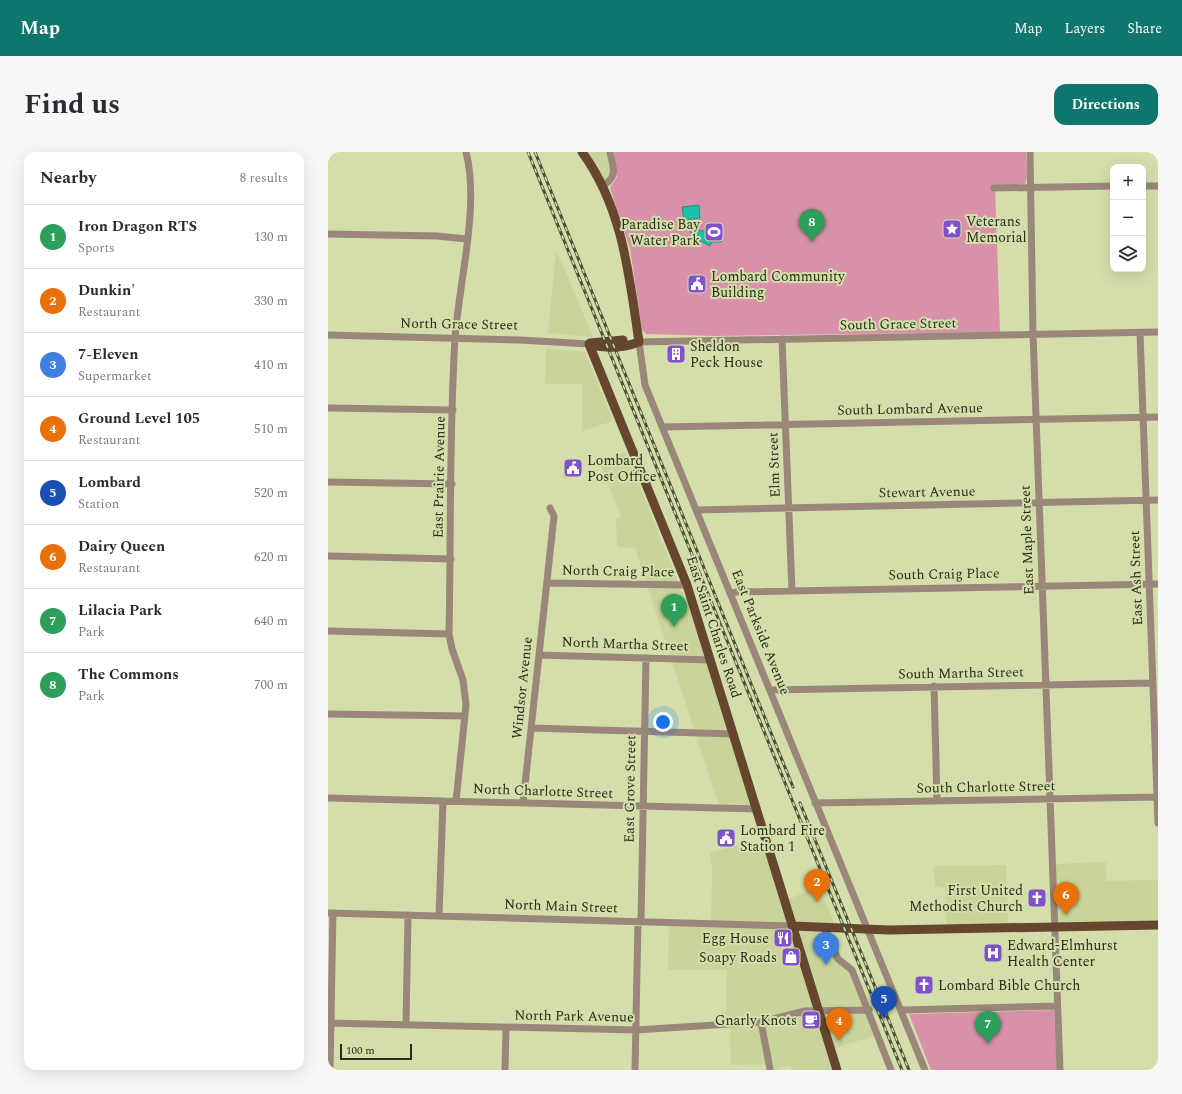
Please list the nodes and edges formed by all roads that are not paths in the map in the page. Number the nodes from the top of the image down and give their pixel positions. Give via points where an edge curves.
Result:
1 (466, 152) edge
2 (582, 152) edge
3 (610, 152) edge
4 (1030, 152) edge
5 (602, 186) junction
6 (1110, 186) edge
7 (1146, 186) edge
8 (1158, 186) edge
9 (1030, 187) junction
10 (994, 188) dead end
11 (328, 234) edge
12 (467, 239) junction
13 (1158, 332) edge
14 (1140, 333) junction
15 (1033, 334) junction
16 (328, 335) edge
17 (455, 338) junction
18 (782, 339) junction
19 (639, 342) junction
20 (589, 344) junction
21 (328, 408) edge
22 (453, 410) junction
23 (1158, 417) edge
24 (1144, 418) junction
25 (1036, 419) junction
26 (785, 425) junction
27 (662, 427) junction
28 (328, 482) edge
29 (452, 484) junction
30 (1158, 500) edge
31 (1146, 501) junction
32 (1039, 502) junction
33 (550, 508) dead end
34 (788, 508) junction
35 (697, 510) junction
36 (328, 556) edge
37 (451, 559) junction
38 (548, 579) junction
39 (1149, 584) junction
40 (1158, 584) edge
41 (687, 585) junction
42 (1042, 585) junction
43 (792, 591) junction
44 (730, 594) junction
45 (328, 631) edge
46 (449, 634) junction
47 (539, 655) junction
48 (646, 658) junction
49 (711, 660) junction
50 (1152, 683) junction
51 (1046, 684) junction
52 (934, 686) junction
53 (771, 690) junction
54 (328, 714) edge
55 (465, 716) junction
56 (530, 728) junction
57 (644, 731) junction
58 (734, 734) junction
59 (1157, 797) edge
60 (328, 798) edge
61 (1049, 799) junction
62 (937, 800) junction
63 (443, 801) junction
64 (456, 801) junction
65 (523, 803) junction
66 (815, 804) junction
67 (643, 806) junction
68 (757, 809) junction
69 (1158, 823) edge
70 (331, 913) edge
71 (408, 915) junction
72 (439, 916) junction
73 (640, 921) junction
74 (1158, 925) edge
75 (793, 926) junction
76 (824, 927) junction
77 (1055, 927) junction
78 (868, 930) junction
79 (1058, 1006) junction
80 (869, 1010) junction
81 (902, 1010) junction
82 (819, 1011) junction
83 (760, 1022) junction
84 (329, 1024) edge
85 (406, 1025) junction
86 (506, 1028) junction
87 (636, 1030) junction
88 (330, 1070) edge
89 (505, 1070) edge
90 (635, 1070) edge
91 (770, 1070) edge
92 (837, 1070) edge
93 (891, 1070) edge
94 (925, 1070) edge
95 (1060, 1070) edge

1 - 12 street, East Prairie Avenue via 470,192
2 - 5 main road
3 - 5 street via 614,176
4 - 9 street, East Maple Street
5 - 19 main road via 625,250
6 - 9 street
7 - 8 street
9 - 10 street
9 - 15 street, East Maple Street
11 - 12 street
12 - 17 street, East Prairie Avenue
13 - 14 street, South Grace Street
14 - 15 street, South Grace Street
14 - 24 street, East Ash Street
15 - 18 street, South Grace Street
15 - 25 street, East Maple Street
16 - 17 street, North Grace Street
17 - 20 street, North Grace Street
17 - 22 street, East Prairie Avenue
18 - 19 street, South Grace Street
18 - 26 street, Elm Street
19 - 20 main road, North Grace Street via 602,348
19 - 27 street, East Parkside Avenue via 644,380
20 - 41 main road, East Saint Charles Road
21 - 22 street
22 - 29 street, East Prairie Avenue
23 - 24 street, South Lombard Avenue
24 - 25 street, South Lombard Avenue
24 - 31 street, East Ash Street
25 - 26 street, South Lombard Avenue
25 - 32 street, East Maple Street
26 - 27 street, South Lombard Avenue
26 - 34 street, Elm Street
27 - 35 street, East Parkside Avenue
28 - 29 street
29 - 37 street, East Prairie Avenue
30 - 31 street, Stewart Avenue
31 - 32 street, Stewart Avenue
31 - 39 street, East Ash Street
32 - 34 street, Stewart Avenue
32 - 42 street, East Maple Street
33 - 38 street, Windsor Avenue via 554,516
34 - 35 street, Stewart Avenue
34 - 43 street, Elm Street
35 - 44 street, East Parkside Avenue
36 - 37 street
37 - 46 street, East Prairie Avenue
38 - 41 street, North Craig Place
38 - 47 street, Windsor Avenue
39 - 40 street, South Craig Place
39 - 42 street, South Craig Place
39 - 50 street, East Ash Street
41 - 49 main road, East Saint Charles Road
42 - 43 street, South Craig Place
42 - 51 street, East Maple Street
43 - 44 street, South Craig Place
44 - 53 street, East Parkside Avenue
45 - 46 street
46 - 55 street, East Prairie Avenue via 465,688
47 - 48 street, North Martha Street
47 - 56 street, Windsor Avenue
48 - 49 street, North Martha Street
48 - 57 street, East Grove Street
49 - 58 main road, East Saint Charles Road
50 - 51 street, South Martha Street
50 - 59 street, East Ash Street
51 - 52 street, South Martha Street
51 - 61 street, East Maple Street
52 - 53 street, South Martha Street
52 - 62 street
53 - 66 street, East Parkside Avenue
54 - 55 street
55 - 64 street, East Prairie Avenue
56 - 57 street
56 - 65 street, Windsor Avenue
57 - 58 street
57 - 67 street, East Grove Street
58 - 68 main road, East Saint Charles Road
59 - 61 street, South Charlotte Street
59 - 69 street, East Ash Street
60 - 63 street, North Charlotte Street
61 - 62 street, South Charlotte Street
61 - 77 street, East Maple Street
62 - 66 street, South Charlotte Street
63 - 64 street, North Charlotte Street
63 - 72 street
64 - 65 street, North Charlotte Street
65 - 67 street, North Charlotte Street
66 - 78 street, East Parkside Avenue
67 - 68 street, North Charlotte Street
67 - 73 street, East Grove Street
68 - 75 main road, East Saint Charles Road
70 - 71 street, North Main Street
70 - 84 street
71 - 72 street, North Main Street
71 - 85 street
72 - 73 street, North Main Street
73 - 75 street, North Main Street
73 - 87 street, East Grove Street
74 - 77 main road
75 - 76 main road
75 - 82 main road, East Saint Charles Road
76 - 78 main road
76 - 80 street via 836,954 852,970
77 - 78 main road
77 - 79 street, East Maple Street
78 - 81 street, East Parkside Avenue
79 - 81 street
79 - 95 street, East Maple Street
80 - 82 street, North Park Avenue
80 - 93 street
81 - 94 street, East Parkside Avenue
82 - 83 street, North Park Avenue via 805,1011
82 - 92 main road, East Saint Charles Road
83 - 87 street, North Park Avenue
83 - 91 street
84 - 85 street, North Park Avenue
84 - 88 street
85 - 86 street, North Park Avenue
86 - 87 street, North Park Avenue
86 - 89 street
87 - 90 street, East Grove Street

